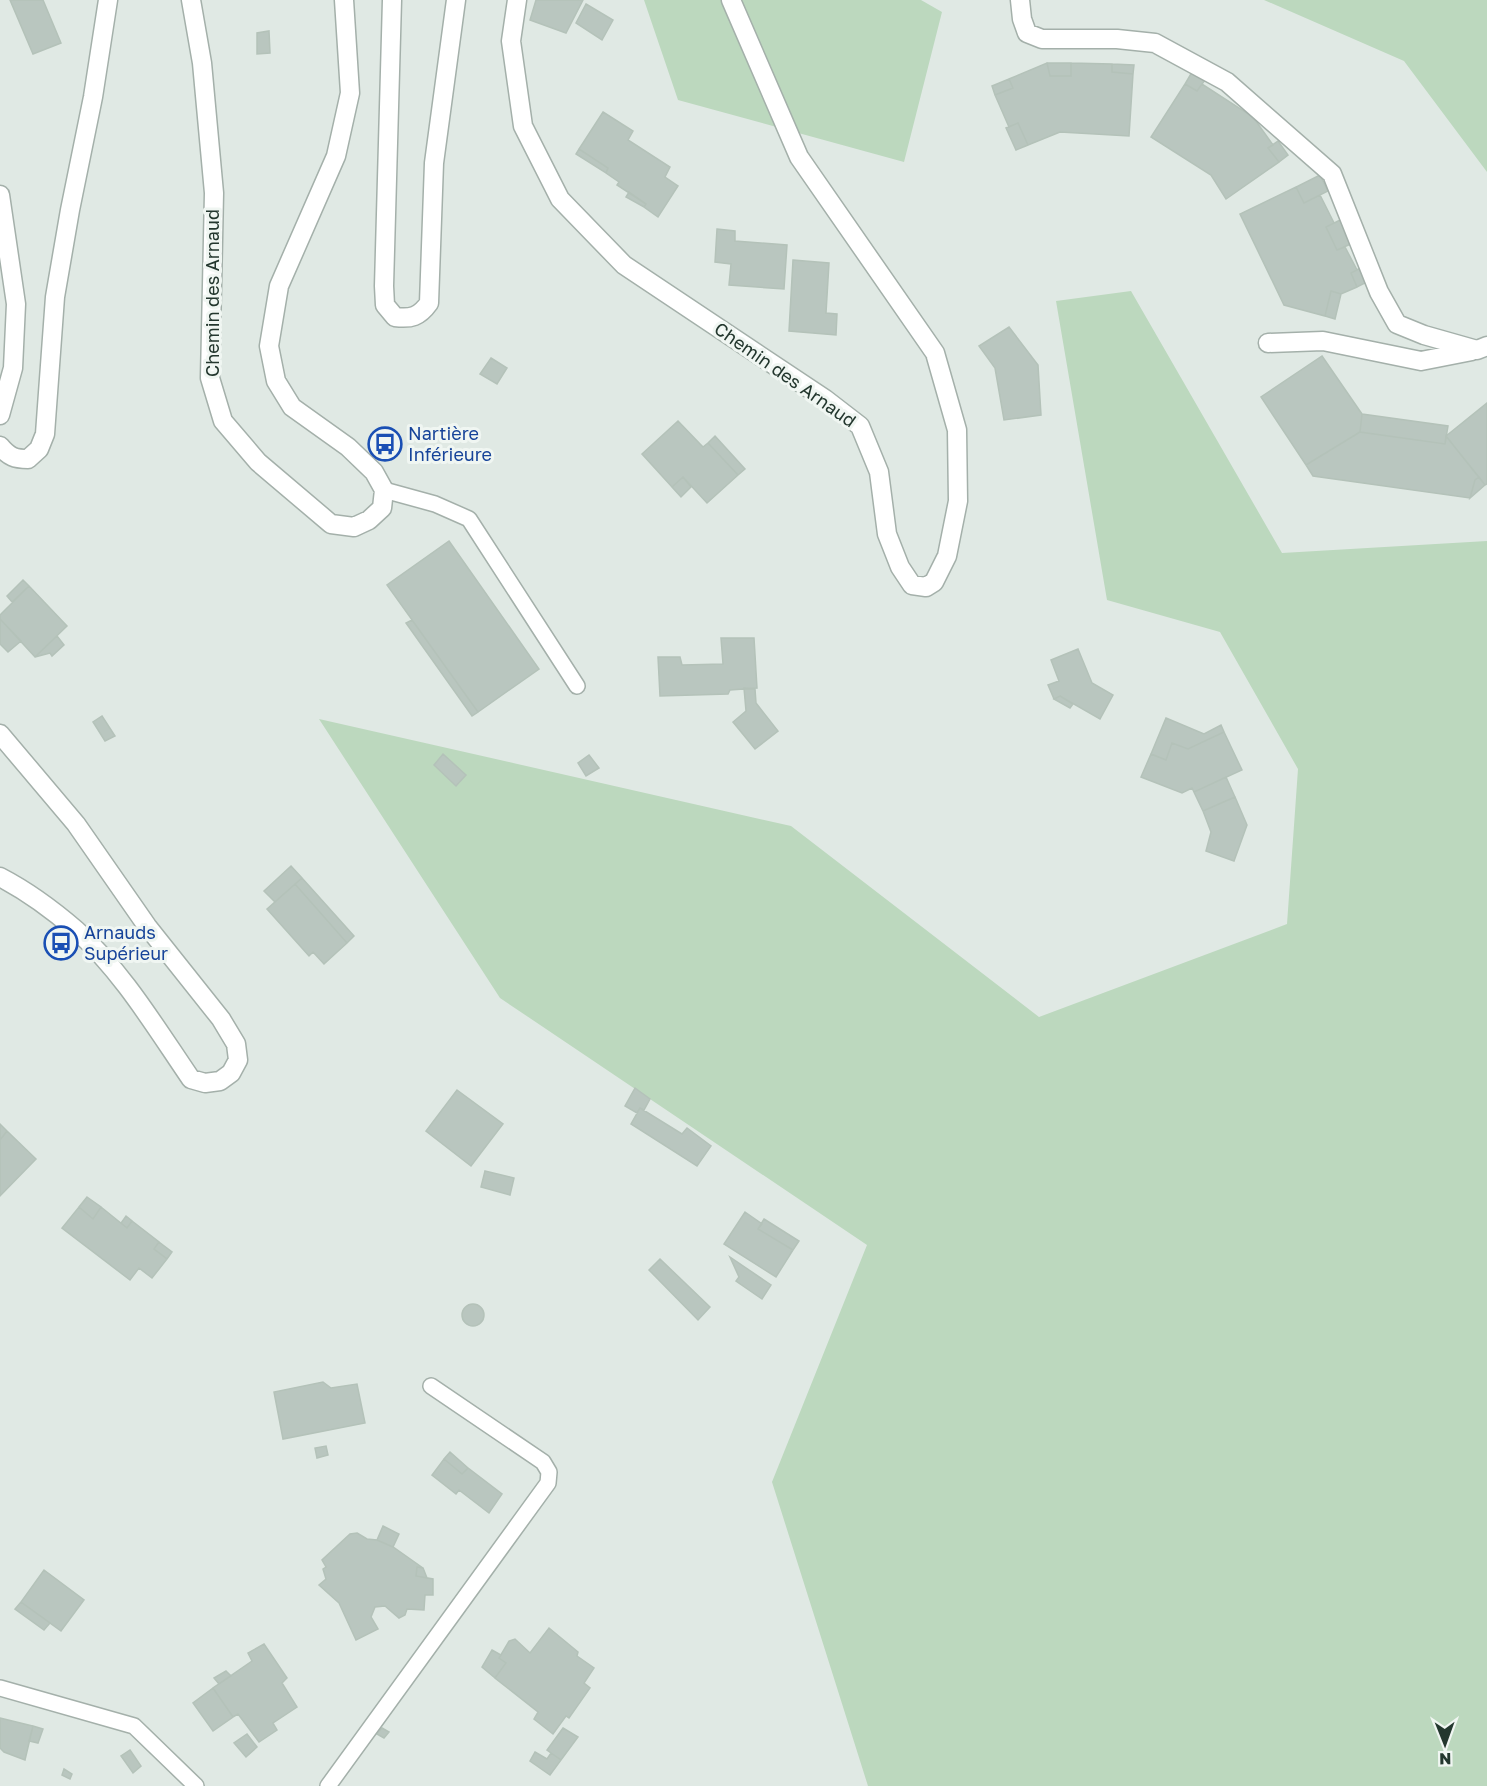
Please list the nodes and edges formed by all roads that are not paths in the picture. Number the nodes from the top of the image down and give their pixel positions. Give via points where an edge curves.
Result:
1 (108, 0) edge
2 (191, 0) edge
3 (344, 0) edge
4 (392, 0) edge
5 (456, 0) edge
6 (517, 0) edge
7 (731, 0) edge
8 (1020, 0) edge
9 (0, 195) edge
10 (1268, 343) dead end
11 (1482, 348) edge
12 (0, 415) edge
13 (0, 446) edge
14 (384, 490) junction
15 (577, 686) dead end
16 (0, 734) edge
17 (0, 877) edge
18 (431, 1386) dead end
19 (0, 1688) edge
20 (196, 1786) edge
21 (328, 1786) edge

1 - 13 street via 55,297 45,434 28,459 16,459
2 - 14 street, Chemin des Arnaud via 202,63 214,193 210,378 223,421 258,462 331,524 354,527 369,520 382,508
3 - 14 street via 348,104 336,156 279,286 269,346 276,381 292,407 348,447 374,472
4 - 5 street via 384,286 386,305 395,317 409,318 421,315 429,303 434,163
6 - 7 street, Chemin des Arnaud via 511,40 524,126 561,199 624,265 860,426 879,472 887,534 896,556 912,585 926,587 934,582 947,556 958,501 957,430 935,353 800,157
8 - 11 street via 1027,33 1042,39 1155,43 1227,81 1332,174 1379,292 1397,324 1424,335
9 - 12 street via 16,304 13,368
10 - 11 street via 1323,341 1421,361
14 - 15 lane via 435,504 469,519
16 - 17 street via 76,824 147,926 221,1019 236,1044 238,1060 231,1073 220,1081 205,1083 191,1079 110,966 75,930
18 - 21 lane via 543,1462 549,1472 548,1483
19 - 20 lane via 134,1726

